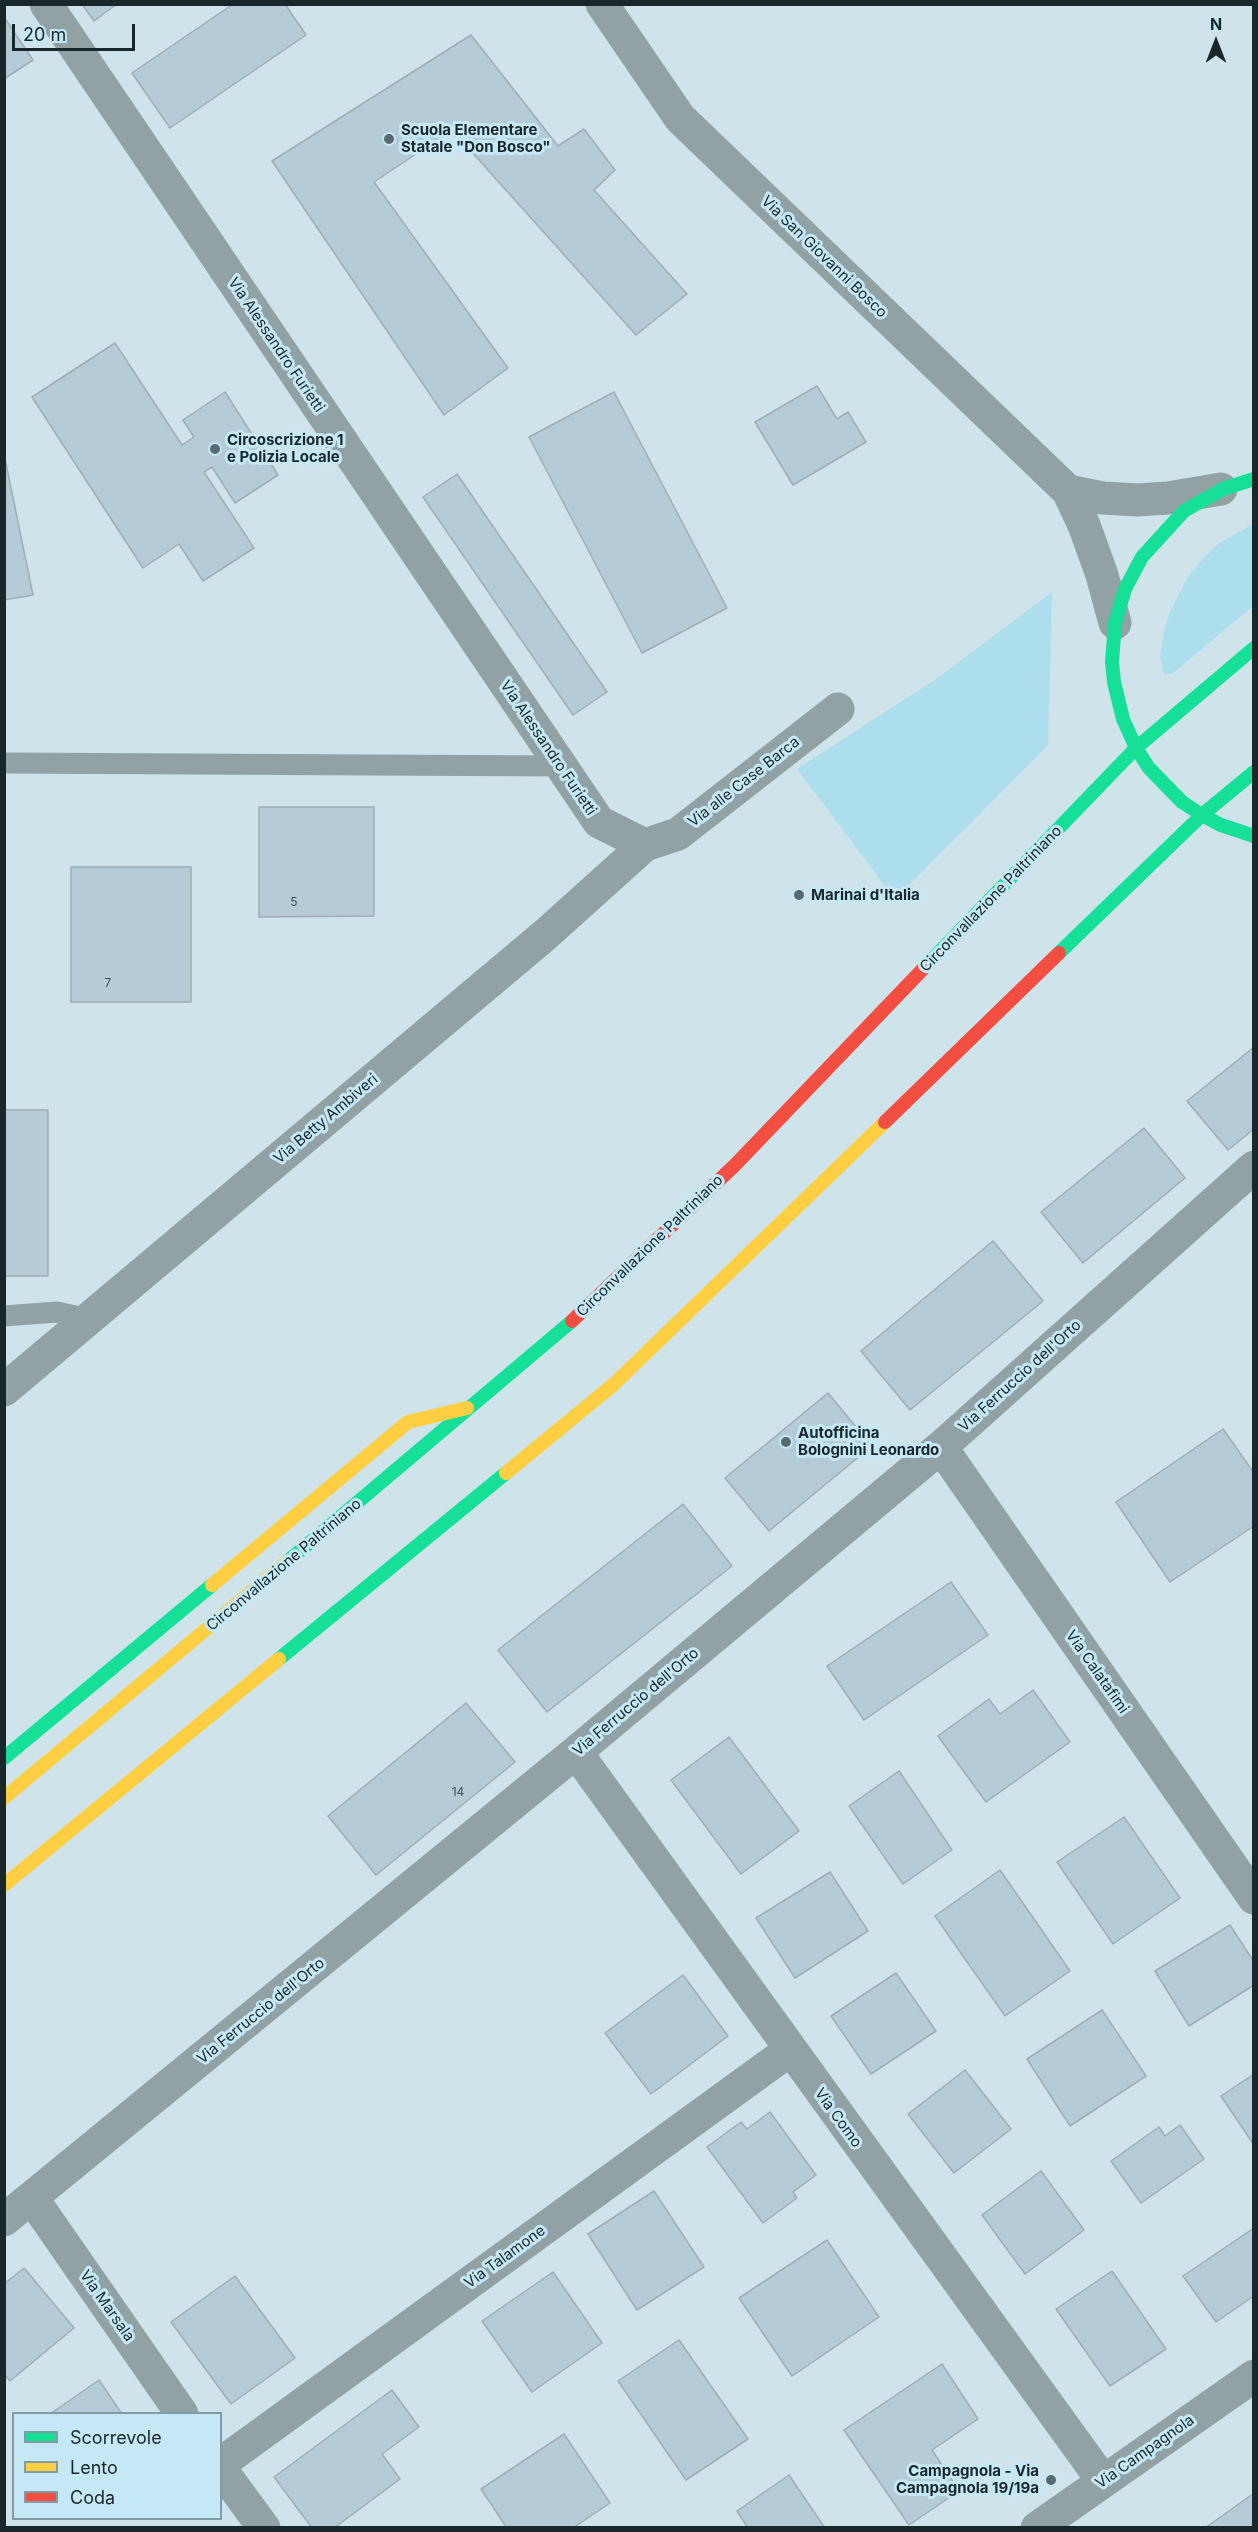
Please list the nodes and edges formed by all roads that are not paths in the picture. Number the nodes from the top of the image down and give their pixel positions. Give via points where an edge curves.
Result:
1 (46, 4) edge
2 (602, 4) edge
3 (1238, 484) edge
4 (1068, 491) junction
5 (1115, 623) junction
6 (1254, 648) edge
7 (838, 709) dead end
8 (1136, 748) junction
9 (4, 763) edge
10 (560, 766) junction
11 (1254, 772) edge
12 (1202, 815) junction
13 (1254, 836) edge
14 (645, 844) junction
15 (1254, 1167) edge
16 (4, 1316) edge
17 (89, 1319) junction
18 (4, 1390) edge
19 (472, 1407) junction
20 (941, 1447) junction
21 (576, 1752) junction
22 (4, 1758) edge
23 (4, 1798) edge
24 (4, 1885) edge
25 (1254, 1898) edge
26 (790, 2050) junction
27 (32, 2198) junction
28 (4, 2220) edge
29 (1254, 2376) edge
30 (181, 2412) edge
31 (222, 2465) edge
32 (222, 2469) edge
33 (1103, 2481) junction
34 (264, 2528) edge
35 (1037, 2528) edge

1 - 10 street, Via Alessandro Furietti
2 - 4 street, Via San Giovanni Bosco via 680,118
3 - 4 street, Via San Giovanni Bosco via 1137,500
3 - 5 main road, Via San Giovanni Bosco via 1184,511 1153,543 1125,589
4 - 5 street, Via San Giovanni Bosco via 1102,575
5 - 8 main road, Via San Giovanni Bosco via 1114,682 1123,719
6 - 8 main road, Circonvallazione Paltriniano
7 - 14 street, Via alle Case Barca via 678,834
8 - 12 main road, Via San Giovanni Bosco via 1165,786
8 - 19 main road, Circonvallazione Paltriniano via 736,1164 554,1338
9 - 10 lane
10 - 14 street, Via Alessandro Furietti via 599,822
11 - 12 main road
12 - 13 main road, Via San Giovanni Bosco
12 - 24 main road via 613,1384
14 - 17 street, Via Betty Ambiveri via 545,934
15 - 20 street, Via Ferruccio dell'Orto
16 - 17 lane via 57,1312
17 - 18 street, Via Betty Ambiveri
19 - 22 main road via 408,1422
19 - 23 main road, Circonvallazione Paltriniano
20 - 21 street, Via Ferruccio dell'Orto
20 - 25 street, Via Calatafimi
21 - 26 street, Via Como
21 - 27 street, Via Ferruccio dell'Orto
26 - 31 street, Via Talamone
26 - 33 street, Via Como
27 - 28 street, Via Ferruccio dell'Orto
27 - 30 street, Via Marsala
29 - 33 street, Via Campagnola
32 - 34 street
33 - 35 street, Via Campagnola

